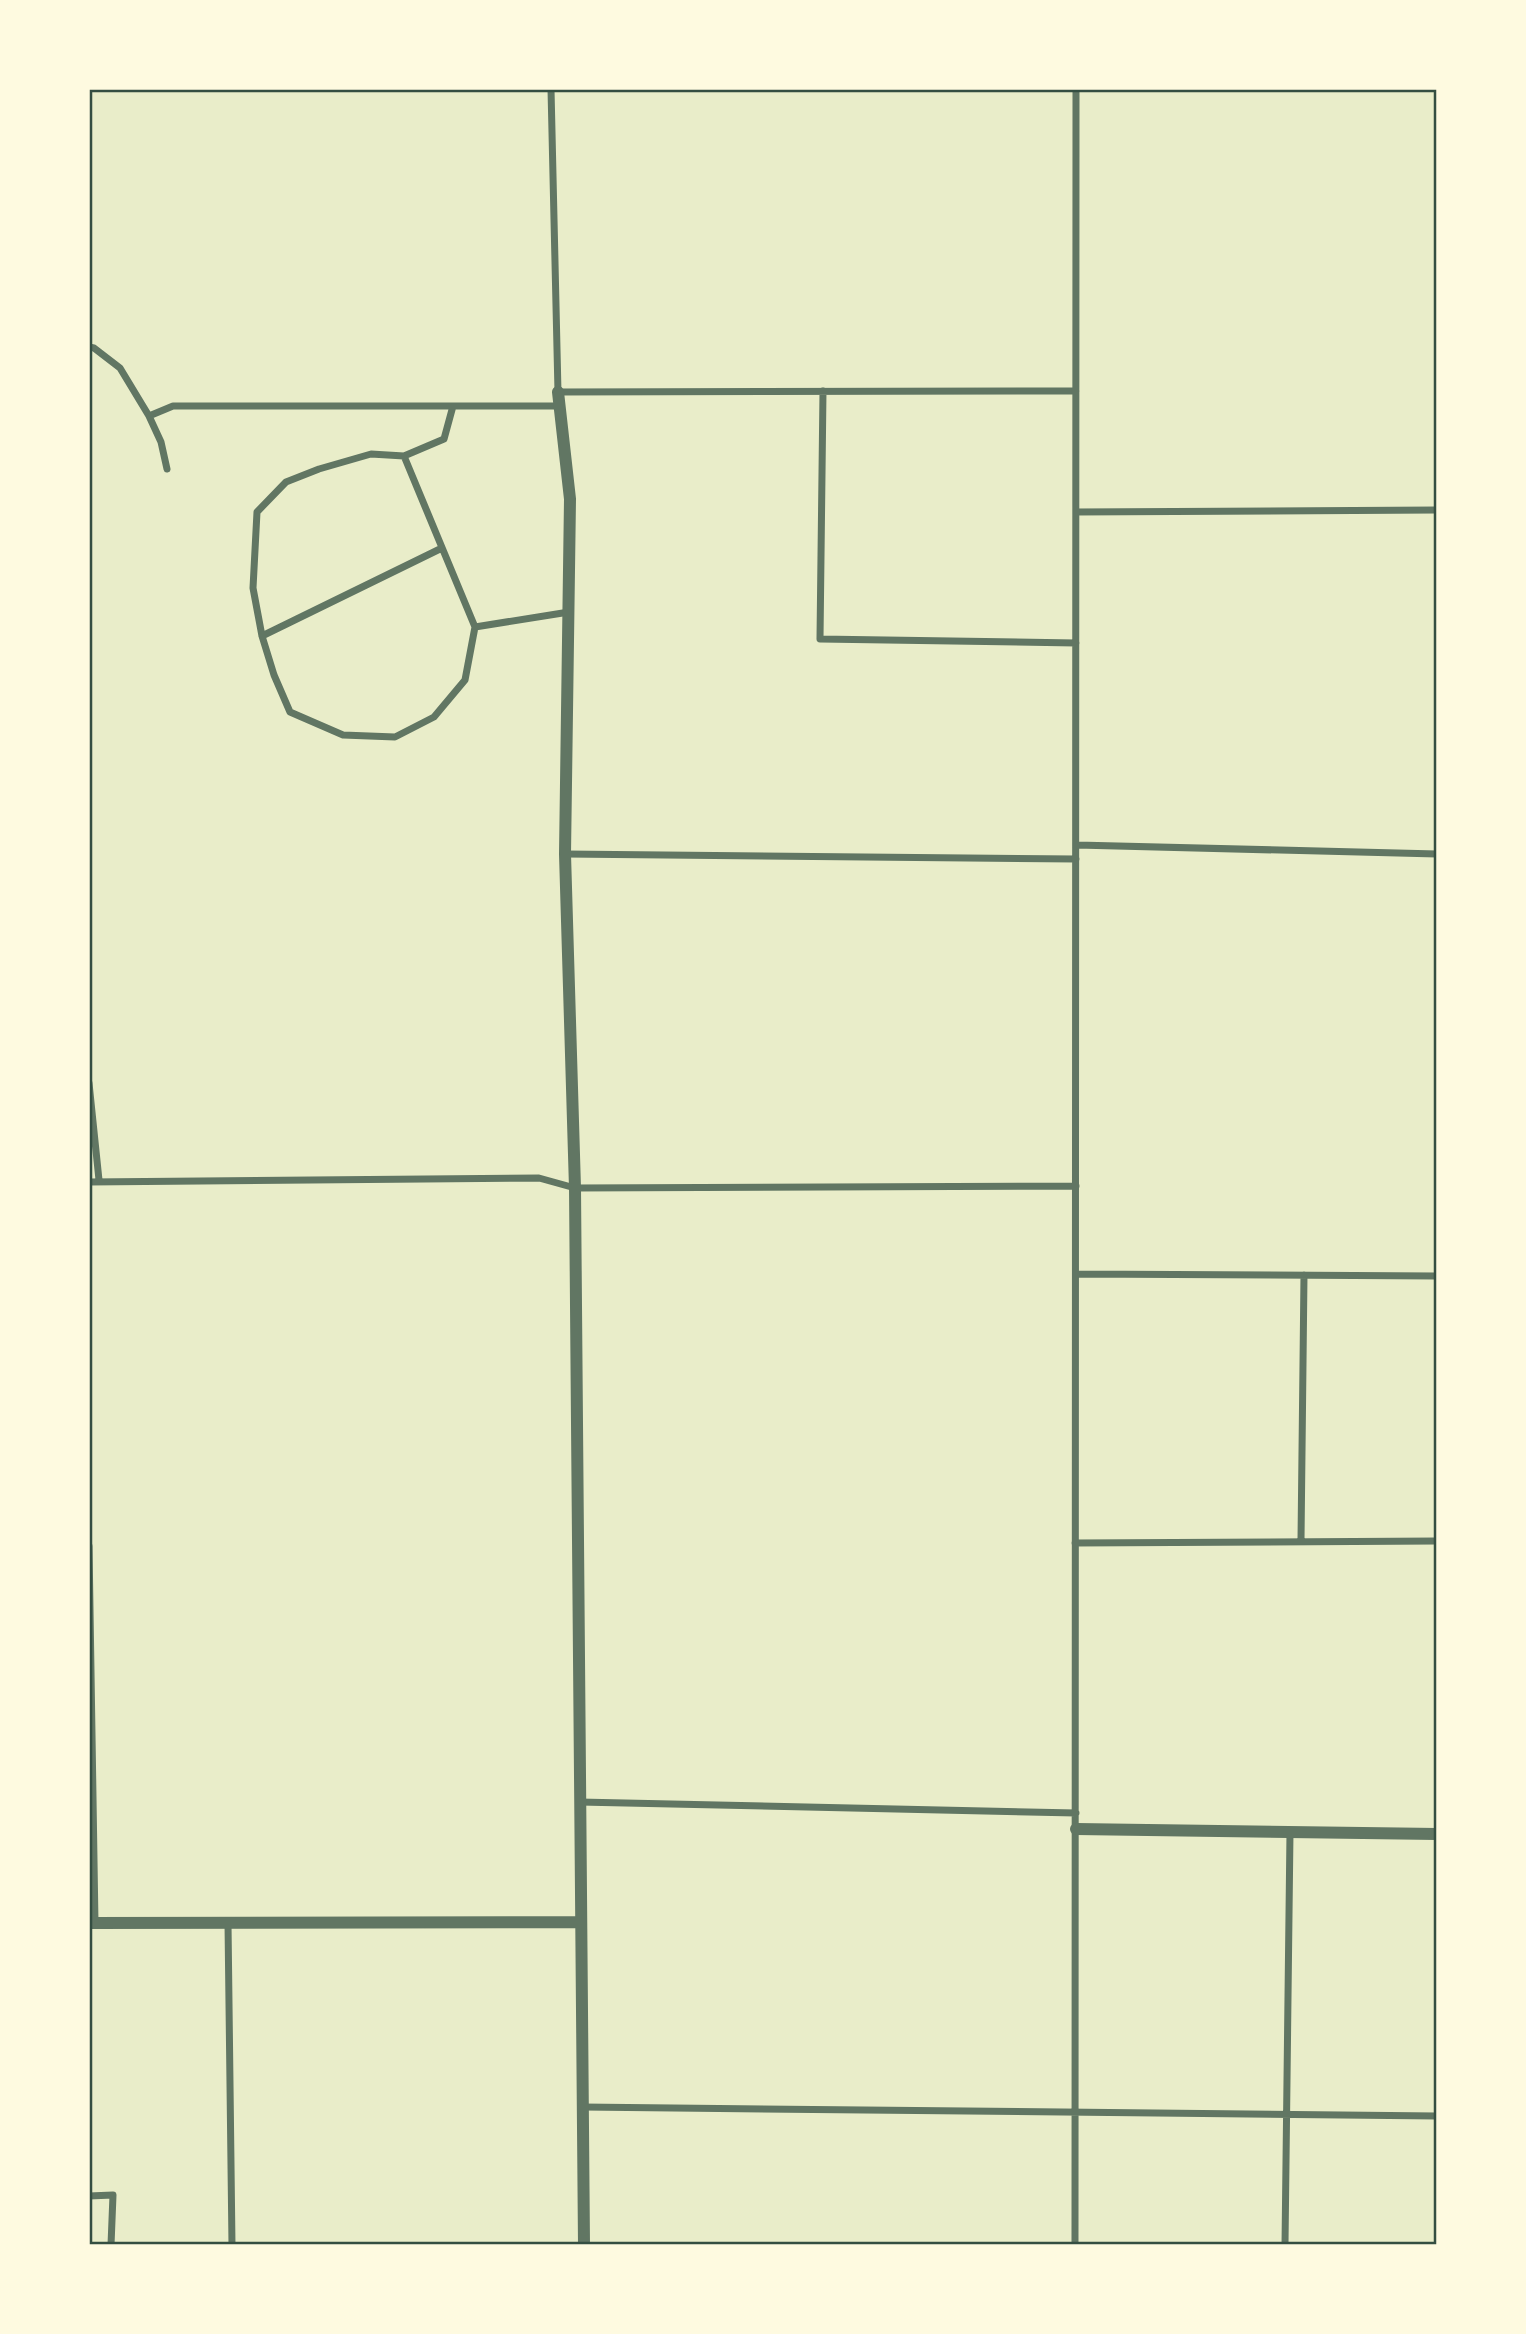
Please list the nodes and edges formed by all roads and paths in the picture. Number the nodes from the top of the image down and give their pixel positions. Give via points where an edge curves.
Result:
1 (551, 89) edge
2 (1076, 89) edge
3 (89, 347) edge
4 (823, 391) junction
5 (1076, 391) junction
6 (558, 392) junction
7 (453, 406) junction
8 (559, 406) junction
9 (149, 416) junction
10 (404, 456) junction
11 (167, 469) dead end
12 (1437, 510) edge
13 (1076, 512) junction
14 (442, 548) junction
15 (569, 612) junction
16 (475, 627) junction
17 (262, 636) junction
18 (1076, 643) junction
19 (1077, 845) junction
20 (565, 854) junction
21 (1437, 854) edge
22 (1076, 859) junction
23 (89, 1083) edge
24 (99, 1181) junction
25 (89, 1182) edge
26 (1076, 1186) junction
27 (575, 1188) junction
28 (1076, 1275) junction
29 (1304, 1275) junction
30 (1437, 1276) edge
31 (1301, 1540) junction
32 (1437, 1541) edge
33 (1076, 1543) junction
34 (89, 1546) edge
35 (579, 1802) junction
36 (1076, 1813) junction
37 (1076, 1829) junction
38 (1290, 1832) junction
39 (1437, 1834) edge
40 (581, 1922) junction
41 (92, 1923) edge
42 (228, 1923) junction
43 (582, 2108) junction
44 (1075, 2111) junction
45 (1286, 2114) junction
46 (1437, 2116) edge
47 (89, 2196) edge
48 (111, 2245) edge
49 (232, 2245) edge
50 (584, 2245) edge
51 (1075, 2245) edge
52 (1285, 2245) edge

1 - 6 street
2 - 5 street
3 - 9 street via 120,368
4 - 5 street
4 - 6 street
4 - 18 street via 820,639
5 - 13 street
6 - 8 street
7 - 8 street
7 - 9 street via 173,406
7 - 10 street via 444,439
8 - 15 street via 570,499
9 - 11 street
10 - 14 street
10 - 17 street via 371,454 319,469 286,482 257,512 253,588
12 - 13 street
13 - 18 street
14 - 16 street
14 - 17 street
15 - 16 street
15 - 20 street
16 - 17 street via 466,680 434,717 395,737 343,735 290,712
18 - 19 street
19 - 21 street
19 - 22 street
20 - 22 street
20 - 27 street
22 - 26 street
23 - 24 street
24 - 25 street
24 - 27 street via 539,1178
26 - 27 street
26 - 28 street
27 - 35 street
28 - 29 street
28 - 33 street
29 - 30 street
29 - 31 street
31 - 32 street
31 - 33 street
33 - 36 street
34 - 41 street
35 - 36 street
35 - 40 street
36 - 37 street
37 - 38 street
37 - 44 street
38 - 39 street
38 - 45 street
40 - 42 street
40 - 43 street
41 - 42 street
42 - 49 street
43 - 44 street
43 - 50 street
44 - 45 street
44 - 51 street
45 - 46 street
45 - 52 street
47 - 48 street via 113,2195

